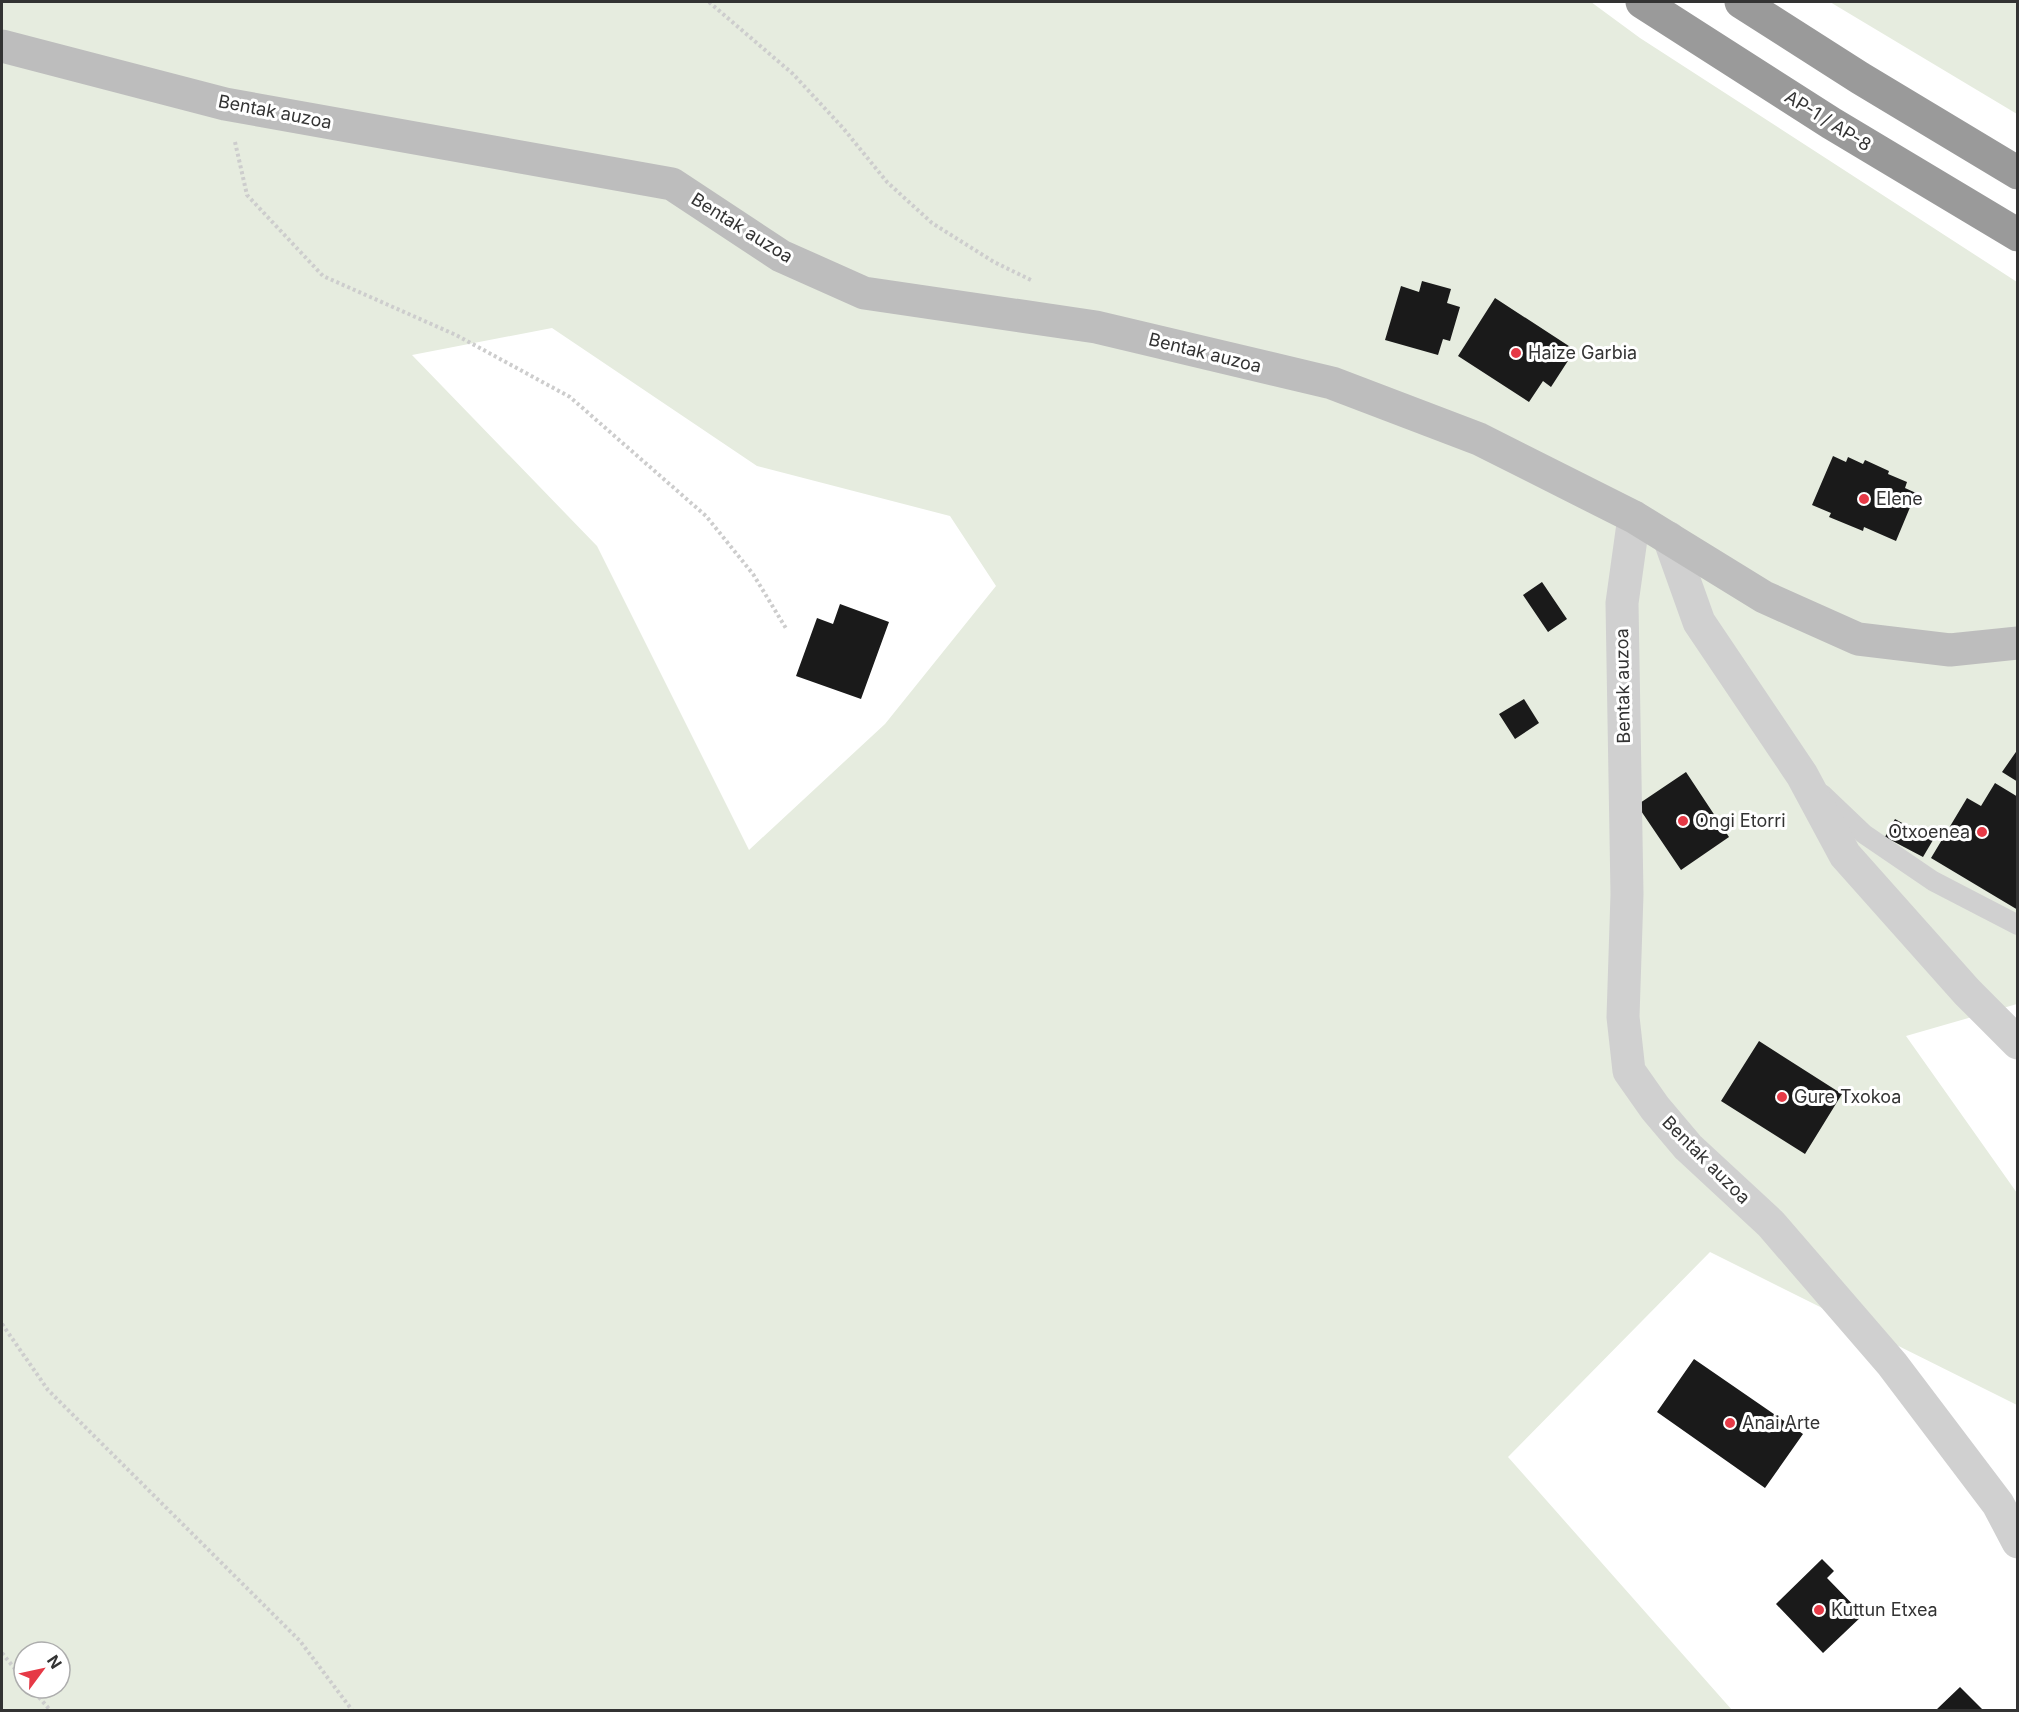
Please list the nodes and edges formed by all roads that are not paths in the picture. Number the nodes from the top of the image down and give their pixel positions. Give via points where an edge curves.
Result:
1 (1642, 2) edge
2 (1741, 2) edge
3 (2, 46) edge
4 (2018, 173) edge
5 (2018, 235) edge
6 (1634, 517) junction
7 (1669, 538) junction
8 (2018, 643) edge
9 (1802, 775) junction
10 (2018, 925) edge
11 (2018, 1042) edge
12 (2018, 1542) edge

1 - 5 highway, AP-1 / AP-8 via 1831,123
2 - 4 highway
3 - 6 street, Bentak auzoa via 225,104 672,184 781,255 864,293 1096,327 1332,383 1479,439
6 - 7 street, Bentak auzoa
6 - 12 street, Bentak auzoa via 1622,603 1627,894 1623,1017 1629,1071 1688,1147 1771,1224 1892,1364 1998,1504
7 - 8 street, Bentak auzoa via 1764,597 1858,639 1950,650
7 - 9 street via 1700,622
9 - 10 lane via 1864,834 1933,881
9 - 11 street via 1845,855 1966,992

